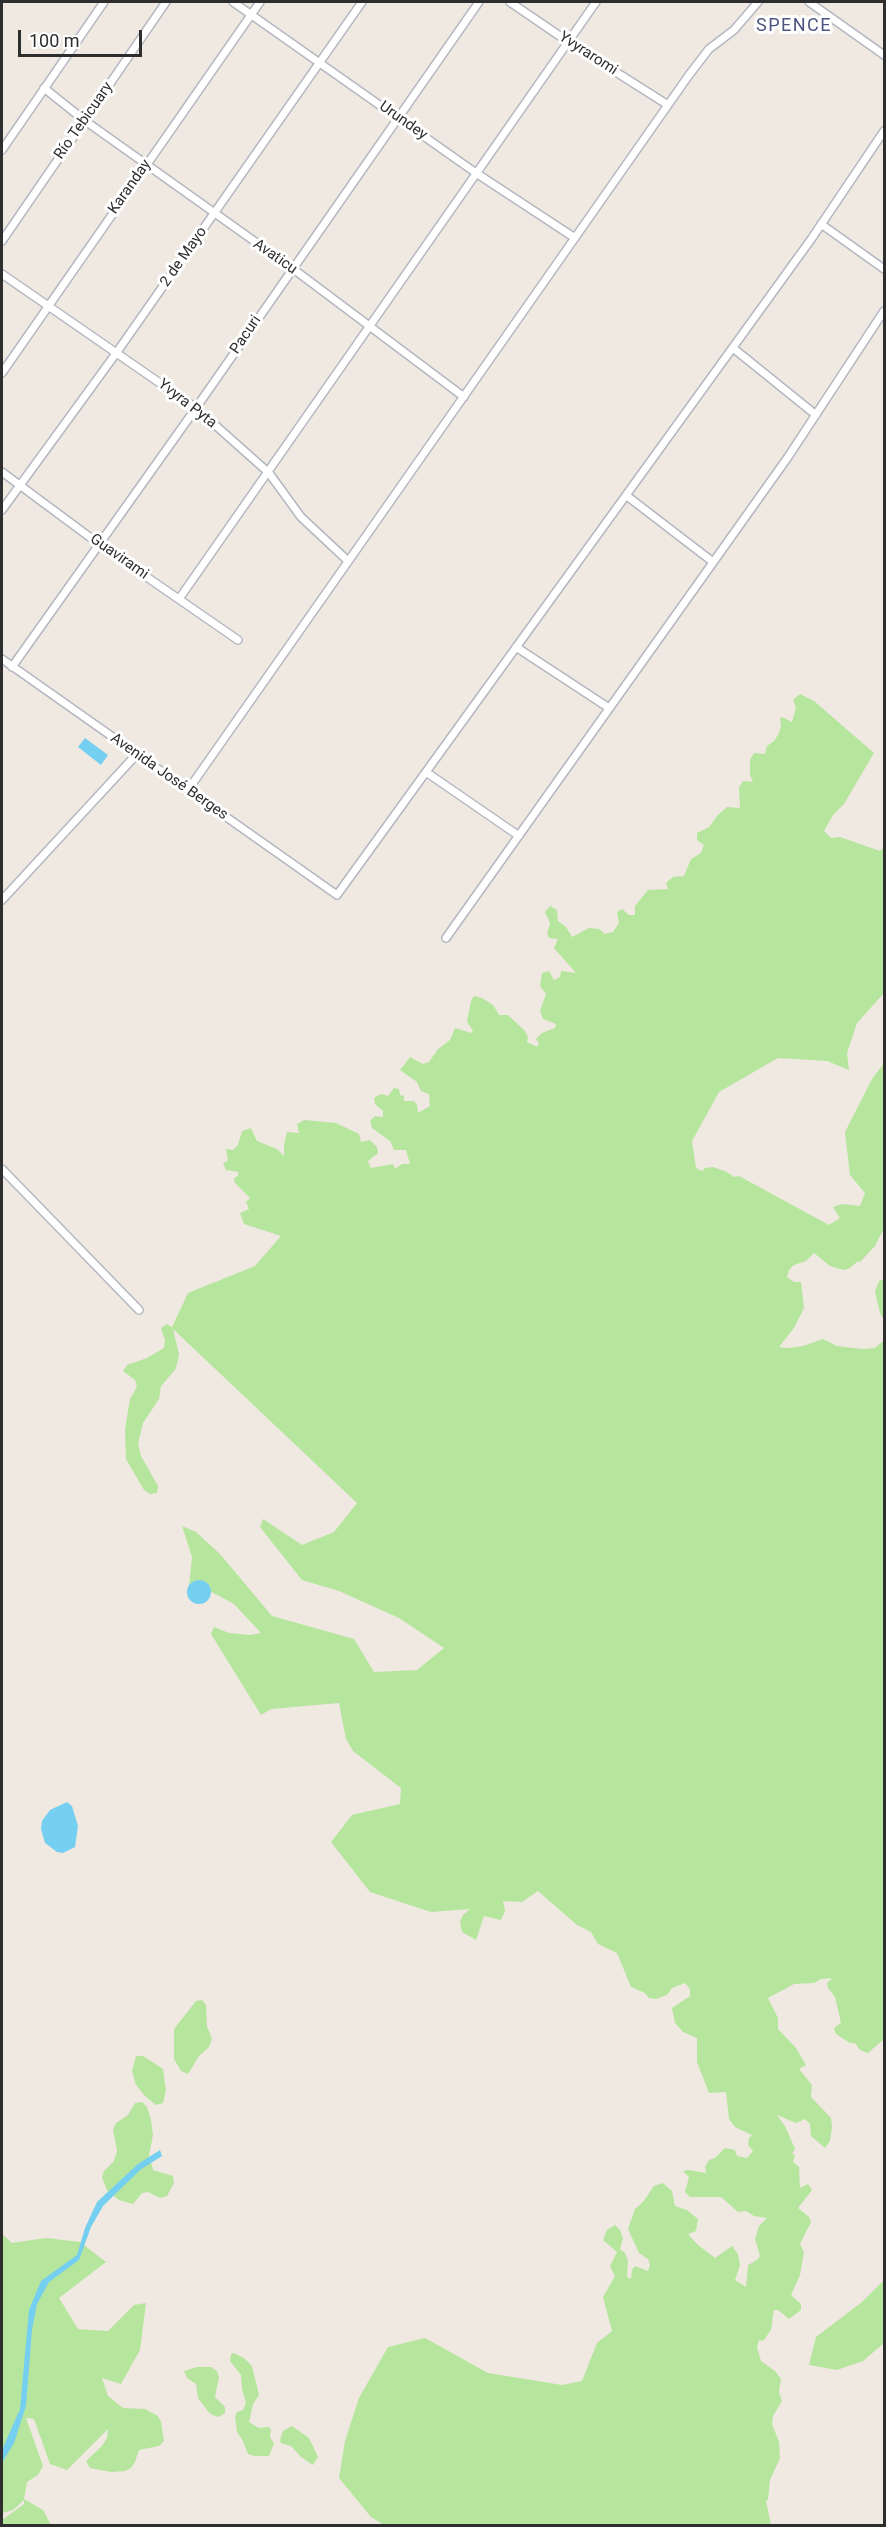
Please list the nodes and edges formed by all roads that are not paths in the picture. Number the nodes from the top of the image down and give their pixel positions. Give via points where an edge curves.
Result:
1 (104, 2) edge
2 (166, 2) edge
3 (233, 2) edge
4 (260, 2) edge
5 (362, 2) edge
6 (479, 2) edge
7 (510, 2) edge
8 (596, 2) edge
9 (759, 2) edge
10 (808, 2) edge
11 (252, 14) junction
12 (567, 41) junction
13 (885, 56) edge
14 (320, 62) junction
15 (44, 88) junction
16 (668, 105) junction
17 (397, 117) junction
18 (84, 120) junction
19 (885, 130) edge
20 (2, 150) edge
21 (145, 164) junction
22 (476, 172) junction
23 (214, 214) junction
24 (821, 224) junction
25 (575, 238) junction
26 (2, 240) edge
27 (292, 268) junction
28 (885, 269) edge
29 (2, 274) edge
30 (49, 305) junction
31 (885, 311) edge
32 (369, 327) junction
33 (733, 348) junction
34 (117, 352) junction
35 (2, 373) edge
36 (464, 397) junction
37 (196, 408) junction
38 (816, 415) junction
39 (2, 472) edge
40 (269, 473) junction
41 (20, 486) junction
42 (627, 496) junction
43 (2, 510) edge
44 (99, 544) junction
45 (348, 561) junction
46 (713, 562) junction
47 (179, 599) junction
48 (238, 640) dead end
49 (516, 647) junction
50 (2, 659) edge
51 (12, 667) junction
52 (609, 708) junction
53 (137, 754) junction
54 (426, 772) junction
55 (188, 790) junction
56 (519, 836) junction
57 (2, 900) edge
58 (446, 938) dead end
59 (2, 1168) edge
60 (139, 1310) dead end

1 - 15 street
2 - 18 street, Río Tebicuary
3 - 11 street, Urundey
4 - 11 street, Karanday
5 - 14 street, 2 de Mayo
6 - 17 street, Pacuri
7 - 12 street, Yvyraromi
8 - 12 street
9 - 16 street via 734,30 708,49
10 - 13 street
11 - 14 street, Urundey
11 - 21 street, Karanday
12 - 16 street, Yvyraromi
12 - 22 street
14 - 17 street, Urundey
14 - 23 street, 2 de Mayo
15 - 18 street, Avaticu
15 - 20 street
16 - 25 street
17 - 22 street, Urundey
17 - 27 street, Pacuri
18 - 21 street, Avaticu
18 - 26 street, Río Tebicuary
19 - 24 street
21 - 23 street, Avaticu
21 - 30 street, Karanday
22 - 25 street, Urundey
22 - 32 street
23 - 27 street, Avaticu
23 - 34 street, 2 de Mayo
24 - 28 street
24 - 33 street
25 - 36 street
27 - 32 street, Avaticu
27 - 37 street, Pacuri
29 - 30 street, Yvyra Pyta
30 - 34 street, Yvyra Pyta
30 - 35 street, Karanday
31 - 38 street
32 - 36 street, Avaticu
32 - 40 street
33 - 38 street
33 - 42 street
34 - 37 street, Yvyra Pyta
34 - 41 street, 2 de Mayo
36 - 45 street
37 - 40 street, Yvyra Pyta
37 - 44 street, Pacuri
38 - 46 street
39 - 41 street, Guavirami
40 - 45 street, Yvyra Pyta via 301,517
40 - 47 street
41 - 43 street, 2 de Mayo
41 - 44 street, Guavirami
42 - 46 street
42 - 49 street
44 - 47 street, Guavirami
44 - 51 street, Pacuri
45 - 55 street
46 - 52 street
47 - 48 street, Guavirami
49 - 52 street
49 - 54 street
50 - 51 street, Avenida José Berges
51 - 53 street, Avenida José Berges
52 - 56 street
53 - 55 street, Avenida José Berges
53 - 57 street
54 - 55 street, Avenida José Berges via 337,895
54 - 56 street
56 - 58 street
59 - 60 street

